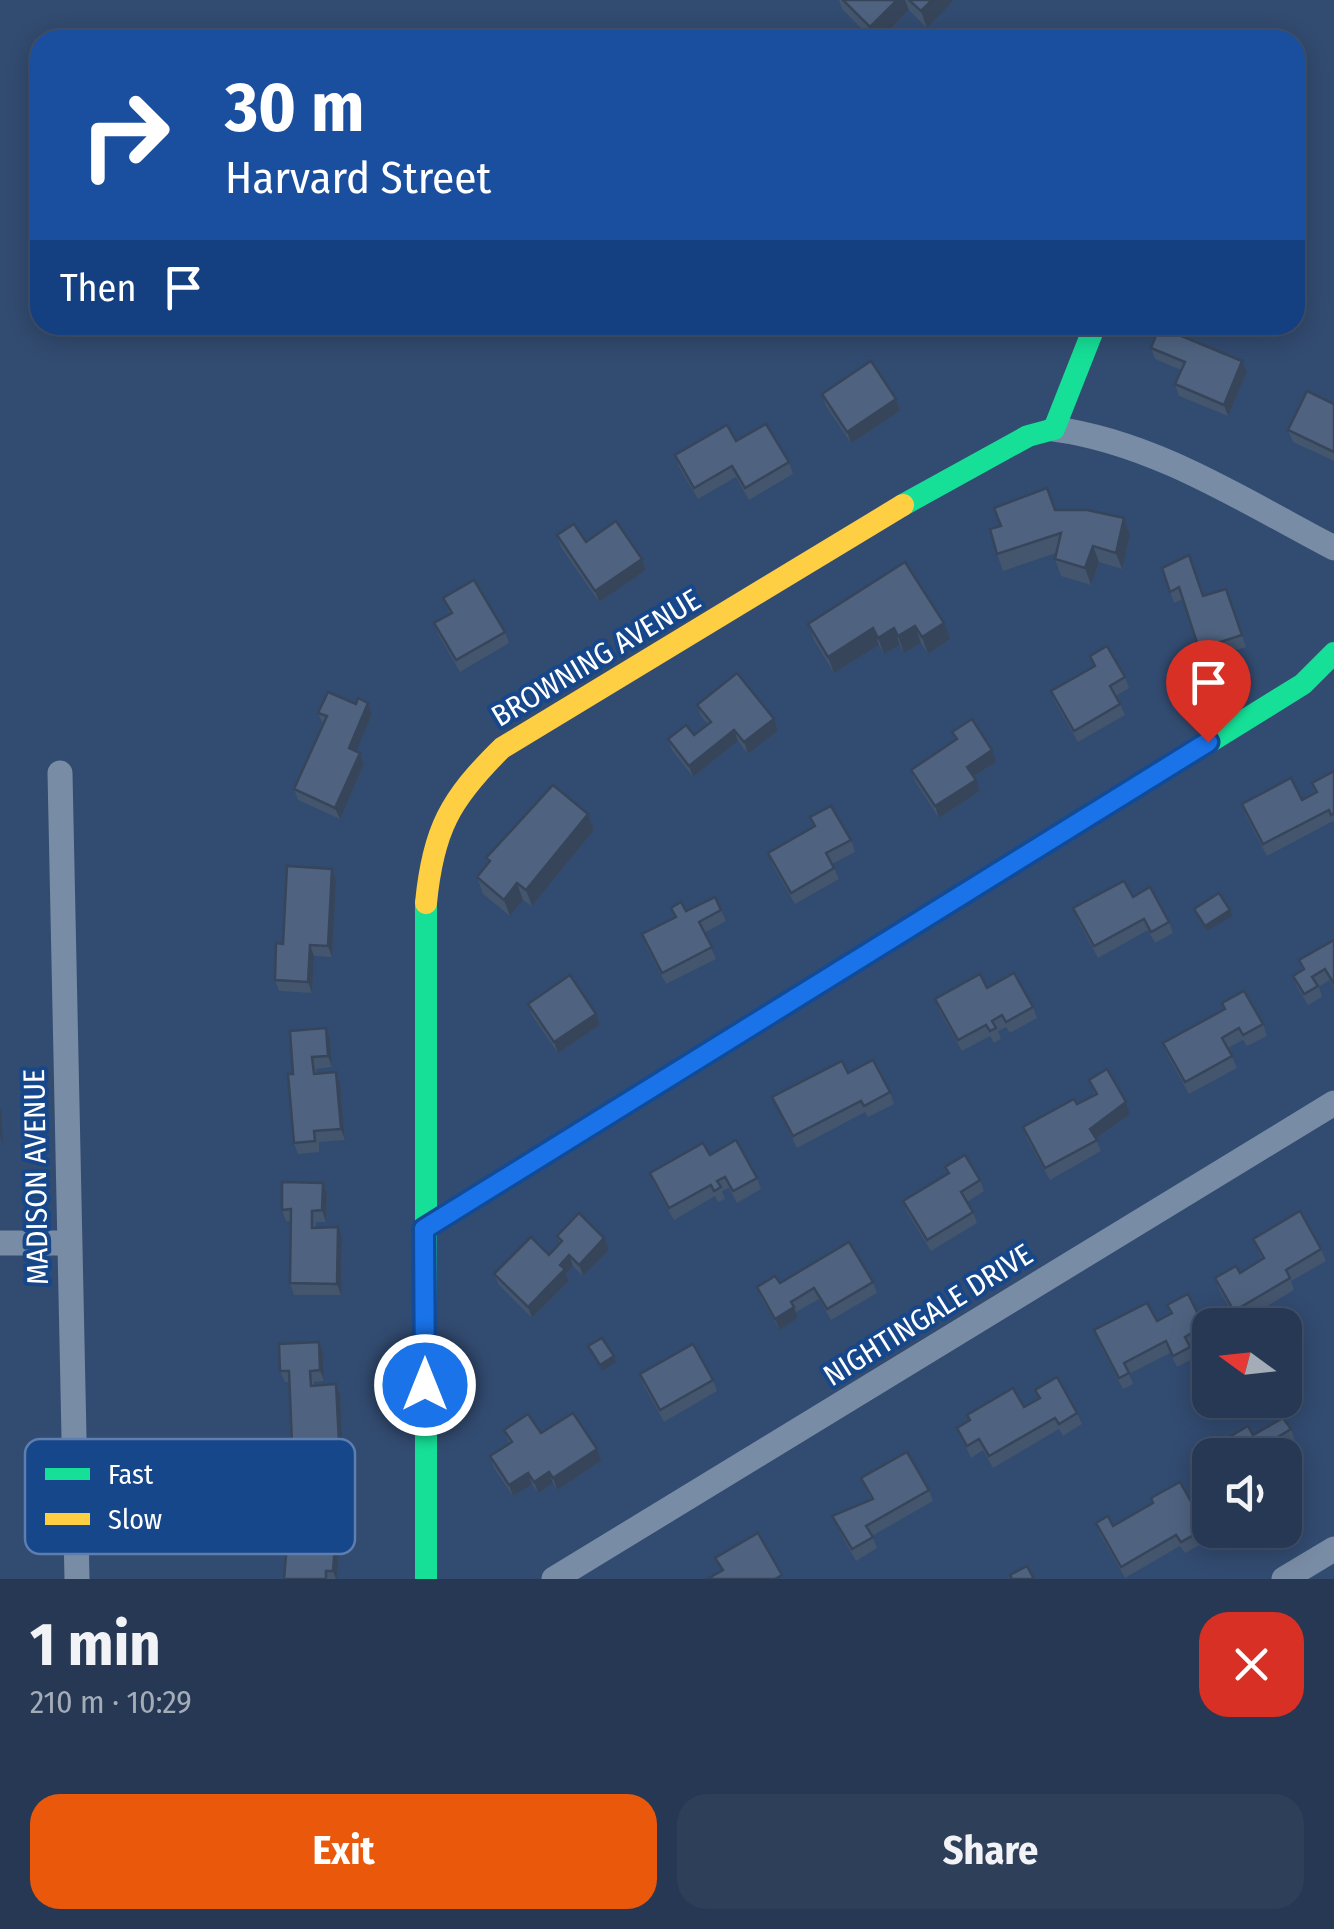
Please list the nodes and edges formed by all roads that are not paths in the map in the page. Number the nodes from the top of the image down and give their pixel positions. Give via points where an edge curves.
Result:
1 (1090, 335) edge
2 (1054, 429) junction
3 (1334, 548) edge
4 (1334, 653) edge
5 (60, 773) dead end
6 (1334, 1103) edge
7 (424, 1229) junction
8 (69, 1242) junction
9 (0, 1243) edge
10 (74, 1439) edge
11 (1334, 1548) edge
12 (77, 1554) edge
13 (78, 1579) edge
14 (426, 1579) edge
15 (554, 1579) edge
16 (1284, 1579) edge

1 - 2 street
2 - 3 street via 1174,465
2 - 7 street, BROWNING AVENUE via 956,472 502,748 448,802 430,858 426,915
4 - 7 street via 1303,684
5 - 8 street, MADISON AVENUE
6 - 15 street, NIGHTINGALE DRIVE
7 - 14 street, BROWNING AVENUE
8 - 9 street
8 - 10 street, MADISON AVENUE
11 - 16 street
12 - 13 street, MADISON AVENUE

